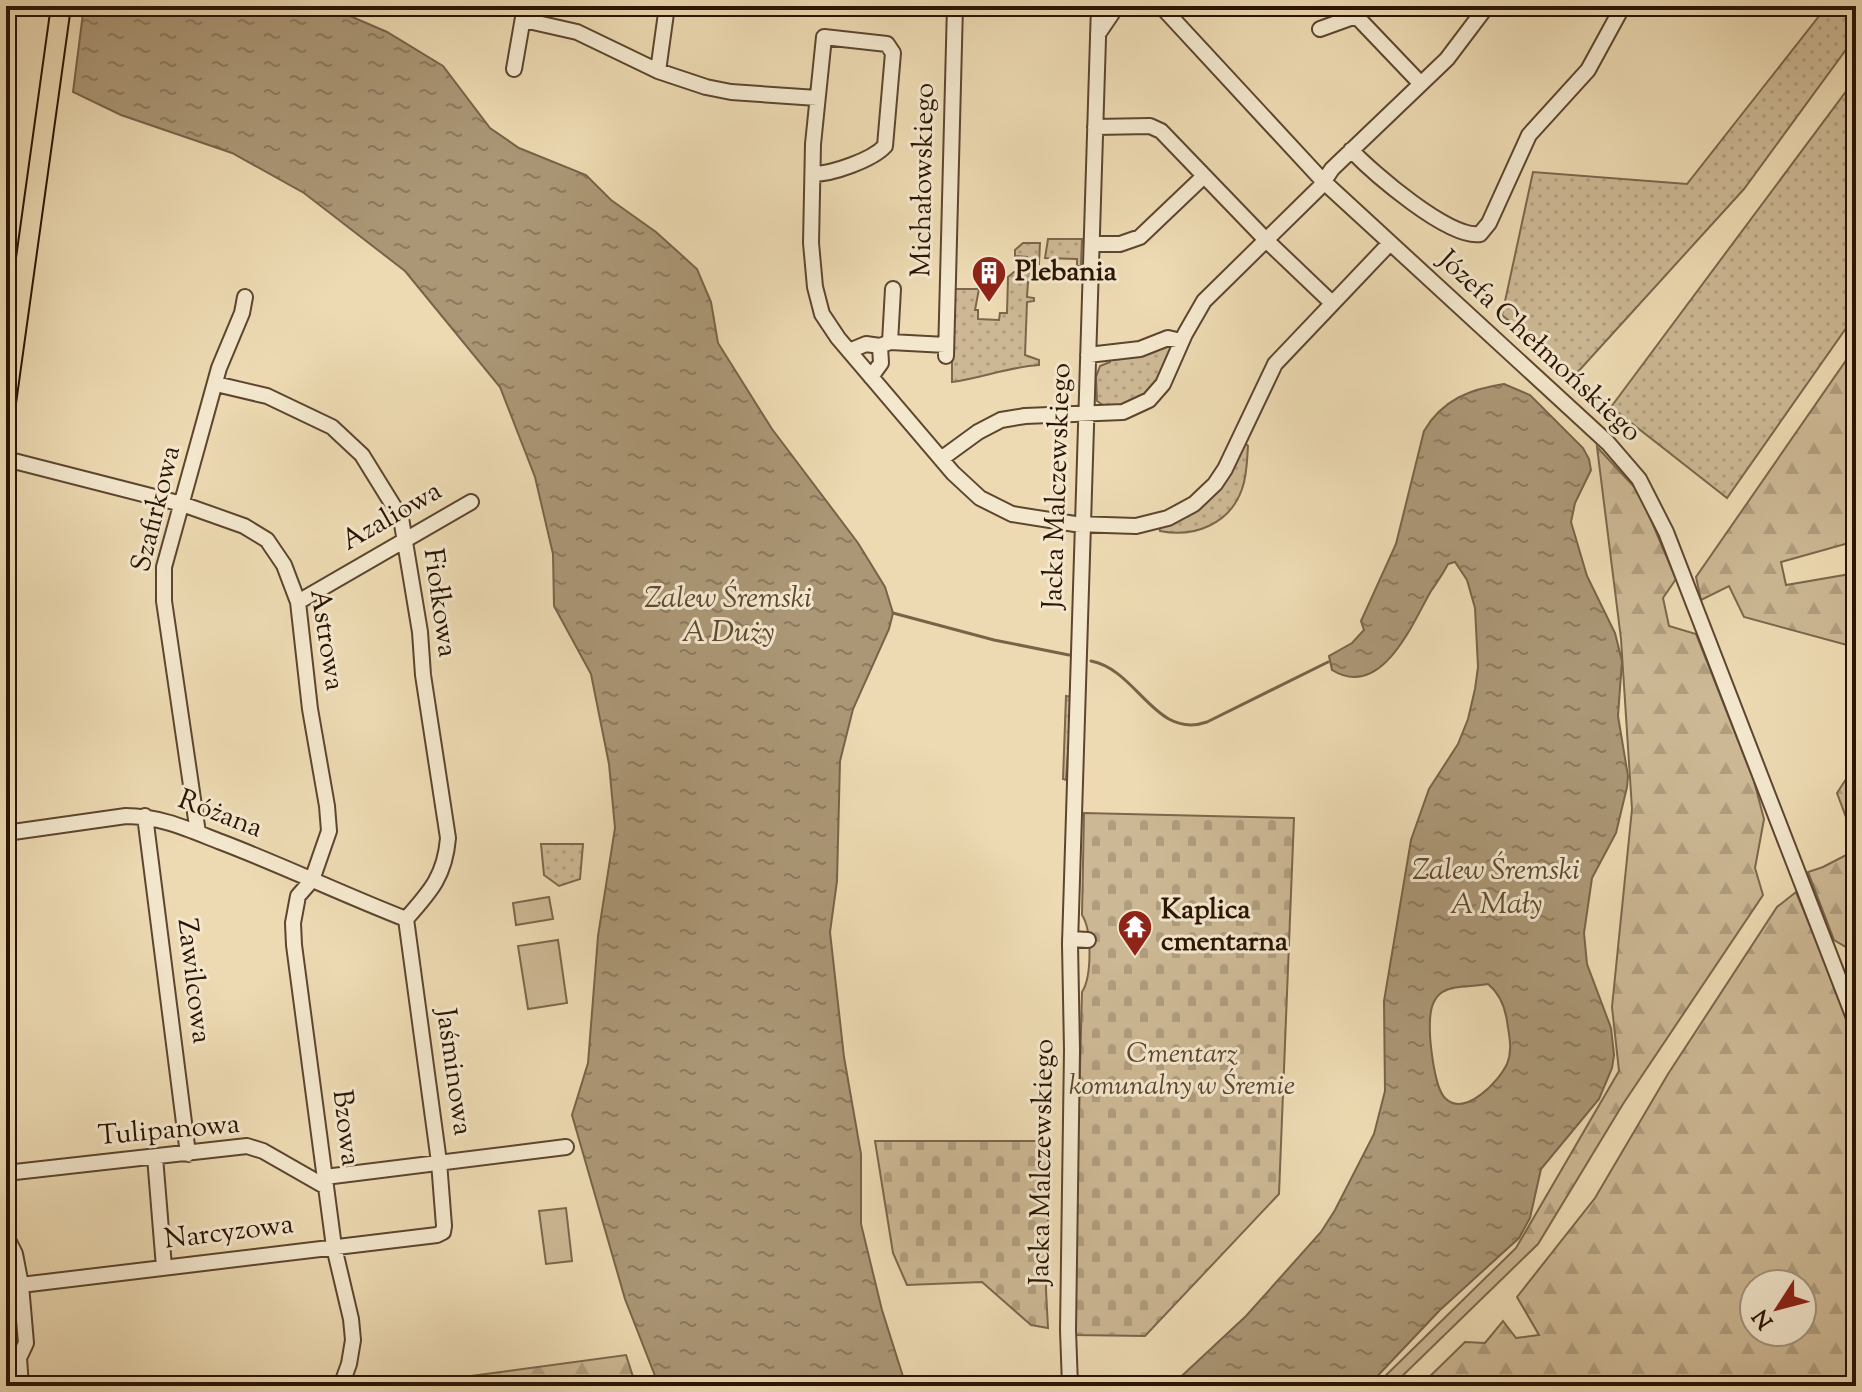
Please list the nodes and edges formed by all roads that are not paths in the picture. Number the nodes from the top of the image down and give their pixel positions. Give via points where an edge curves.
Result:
1 (61, 6) edge
2 (667, 6) edge
3 (955, 6) edge
4 (1099, 6) edge
5 (1117, 6) edge
6 (1161, 6) edge
7 (1487, 6) edge
8 (1623, 6) edge
9 (1356, 11) edge
10 (525, 13) edge
11 (1320, 29) dead end
12 (1098, 35) junction
13 (514, 69) dead end
14 (658, 71) junction
15 (1421, 84) junction
16 (817, 98) junction
17 (1095, 127) junction
18 (1351, 150) junction
19 (813, 174) junction
20 (1204, 176) junction
21 (1323, 181) junction
22 (1266, 240) junction
23 (1390, 243) junction
24 (1092, 244) junction
25 (893, 289) dead end
26 (245, 297) dead end
27 (1332, 303) junction
28 (1181, 341) junction
29 (885, 344) junction
30 (849, 351) junction
31 (1088, 355) junction
32 (871, 377) junction
33 (216, 384) junction
34 (6, 403) edge
35 (1087, 413) junction
36 (6, 459) edge
37 (941, 459) junction
38 (471, 502) dead end
39 (182, 504) junction
40 (1083, 524) junction
41 (405, 541) junction
42 (298, 602) junction
43 (145, 816) junction
44 (6, 833) edge
45 (198, 833) junction
46 (312, 880) junction
47 (406, 919) junction
48 (1070, 939) junction
49 (1088, 940) dead end
50 (1856, 1023) edge
51 (566, 1147) dead end
52 (188, 1154) junction
53 (155, 1157) junction
54 (439, 1162) junction
55 (6, 1173) edge
56 (326, 1182) junction
57 (443, 1232) joint
58 (6, 1236) edge
59 (334, 1247) junction
60 (164, 1267) junction
61 (21, 1285) junction
62 (21, 1386) edge
63 (341, 1386) edge
64 (1070, 1386) edge

1 - 34 main road
2 - 14 street
3 - 29 street, Michałowskiego via 946,350
4 - 12 street, Jacka Malczewskiego
5 - 12 street
6 - 21 street, Józefa Chełmońskiego
7 - 15 street
8 - 18 street via 1583,77 1533,130 1480,234 1425,211
9 - 11 street
9 - 15 street
10 - 13 street
10 - 14 street via 586,35
12 - 17 street, Jacka Malczewskiego
14 - 16 street via 731,92
15 - 18 street
16 - 19 street
16 - 19 street via 824,37 890,46 883,148 834,171
17 - 20 street via 1154,127
17 - 24 street, Jacka Malczewskiego
18 - 21 street
19 - 30 street via 811,254 817,296 827,322
20 - 22 street
20 - 24 street via 1140,237 1120,244
21 - 22 street
21 - 23 street, Józefa Chełmońskiego
22 - 27 street
22 - 28 street via 1204,301
23 - 27 street
23 - 50 street, Józefa Chełmońskiego via 1580,415 1645,490
24 - 31 street, Jacka Malczewskiego
25 - 29 street
26 - 33 street, Szafirkowa
27 - 40 street via 1275,364 1225,469 1202,497 1153,523
28 - 31 street via 1168,338 1146,348
28 - 35 street via 1163,384 1149,400 1123,412
29 - 30 street via 861,344
29 - 32 street
30 - 32 street
31 - 35 street, Jacka Malczewskiego
32 - 37 street
33 - 39 street, Szafirkowa
33 - 41 street, Fiołkowa via 267,396 332,427 374,472 401,518
35 - 37 street via 1001,420
35 - 40 street, Jacka Malczewskiego
36 - 39 street, Astrowa
37 - 40 street via 980,498 1002,510
38 - 41 street, Azaliowa
39 - 42 street, Astrowa via 267,540 284,565
39 - 45 street, Szafirkowa via 164,567 164,601
40 - 48 street, Jacka Malczewskiego
41 - 42 street, Azaliowa
41 - 47 street, Fiołkowa via 448,838 446,859 433,888
42 - 46 street, Astrowa via 329,831
43 - 44 street, Różana
43 - 45 street, Różana
43 - 52 street, Zawilcowa
45 - 46 street, Różana
46 - 47 street, Różana
46 - 56 street, Bzowa via 298,896 293,934
47 - 54 street, Jaśminowa
48 - 49 street
48 - 64 street, Jacka Malczewskiego
51 - 54 street
52 - 53 street, Tulipanowa
52 - 56 street, Tulipanowa via 247,1146
53 - 55 street, Tulipanowa
53 - 60 street
54 - 56 street
54 - 57 street, Jaśminowa
56 - 59 street, Bzowa
57 - 59 street, Narcyzowa
58 - 61 street
59 - 60 street, Narcyzowa
59 - 63 street, Bzowa via 353,1340
60 - 61 street, Narcyzowa
61 - 62 street via 26,1343 19,1358

